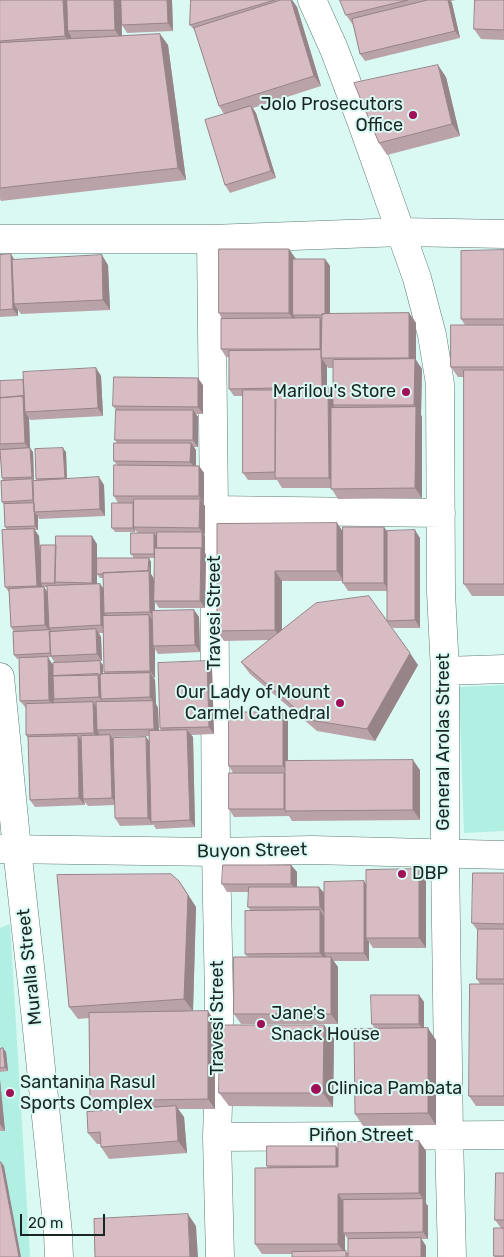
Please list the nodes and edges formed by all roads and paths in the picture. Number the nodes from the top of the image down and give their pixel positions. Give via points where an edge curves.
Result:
1 (312, 0) edge
2 (402, 232) junction
3 (504, 234) edge
4 (0, 239) edge
5 (211, 239) junction
6 (214, 510) junction
7 (441, 513) junction
8 (504, 669) edge
9 (444, 671) junction
10 (0, 677) edge
11 (8, 849) edge
12 (216, 852) junction
13 (445, 854) junction
14 (504, 855) edge
15 (11, 899) edge
16 (448, 1135) junction
17 (504, 1135) edge
18 (217, 1137) junction
19 (59, 1257) edge
20 (220, 1257) edge
21 (452, 1257) edge

1 - 2 street, General Arolas Street
2 - 3 street
2 - 5 street
2 - 7 street, General Arolas Street via 432,335 440,384
4 - 5 street
5 - 6 street, Travesi Street
6 - 7 street
6 - 12 street, Travesi Street
7 - 9 street, General Arolas Street
8 - 9 street
9 - 13 street, General Arolas Street
10 - 11 street, Muralla Street
11 - 12 street, Buyon Street
11 - 15 street, Muralla Street
12 - 13 street, Buyon Street via 312,850
12 - 18 street, Travesi Street
13 - 14 street, Buyon Street
13 - 16 street, General Arolas Street
15 - 19 street, Muralla Street via 36,1020
16 - 17 street, Piñon Street
16 - 18 street, Piñon Street
16 - 21 street, General Arolas Street
18 - 20 street, Travesi Street

